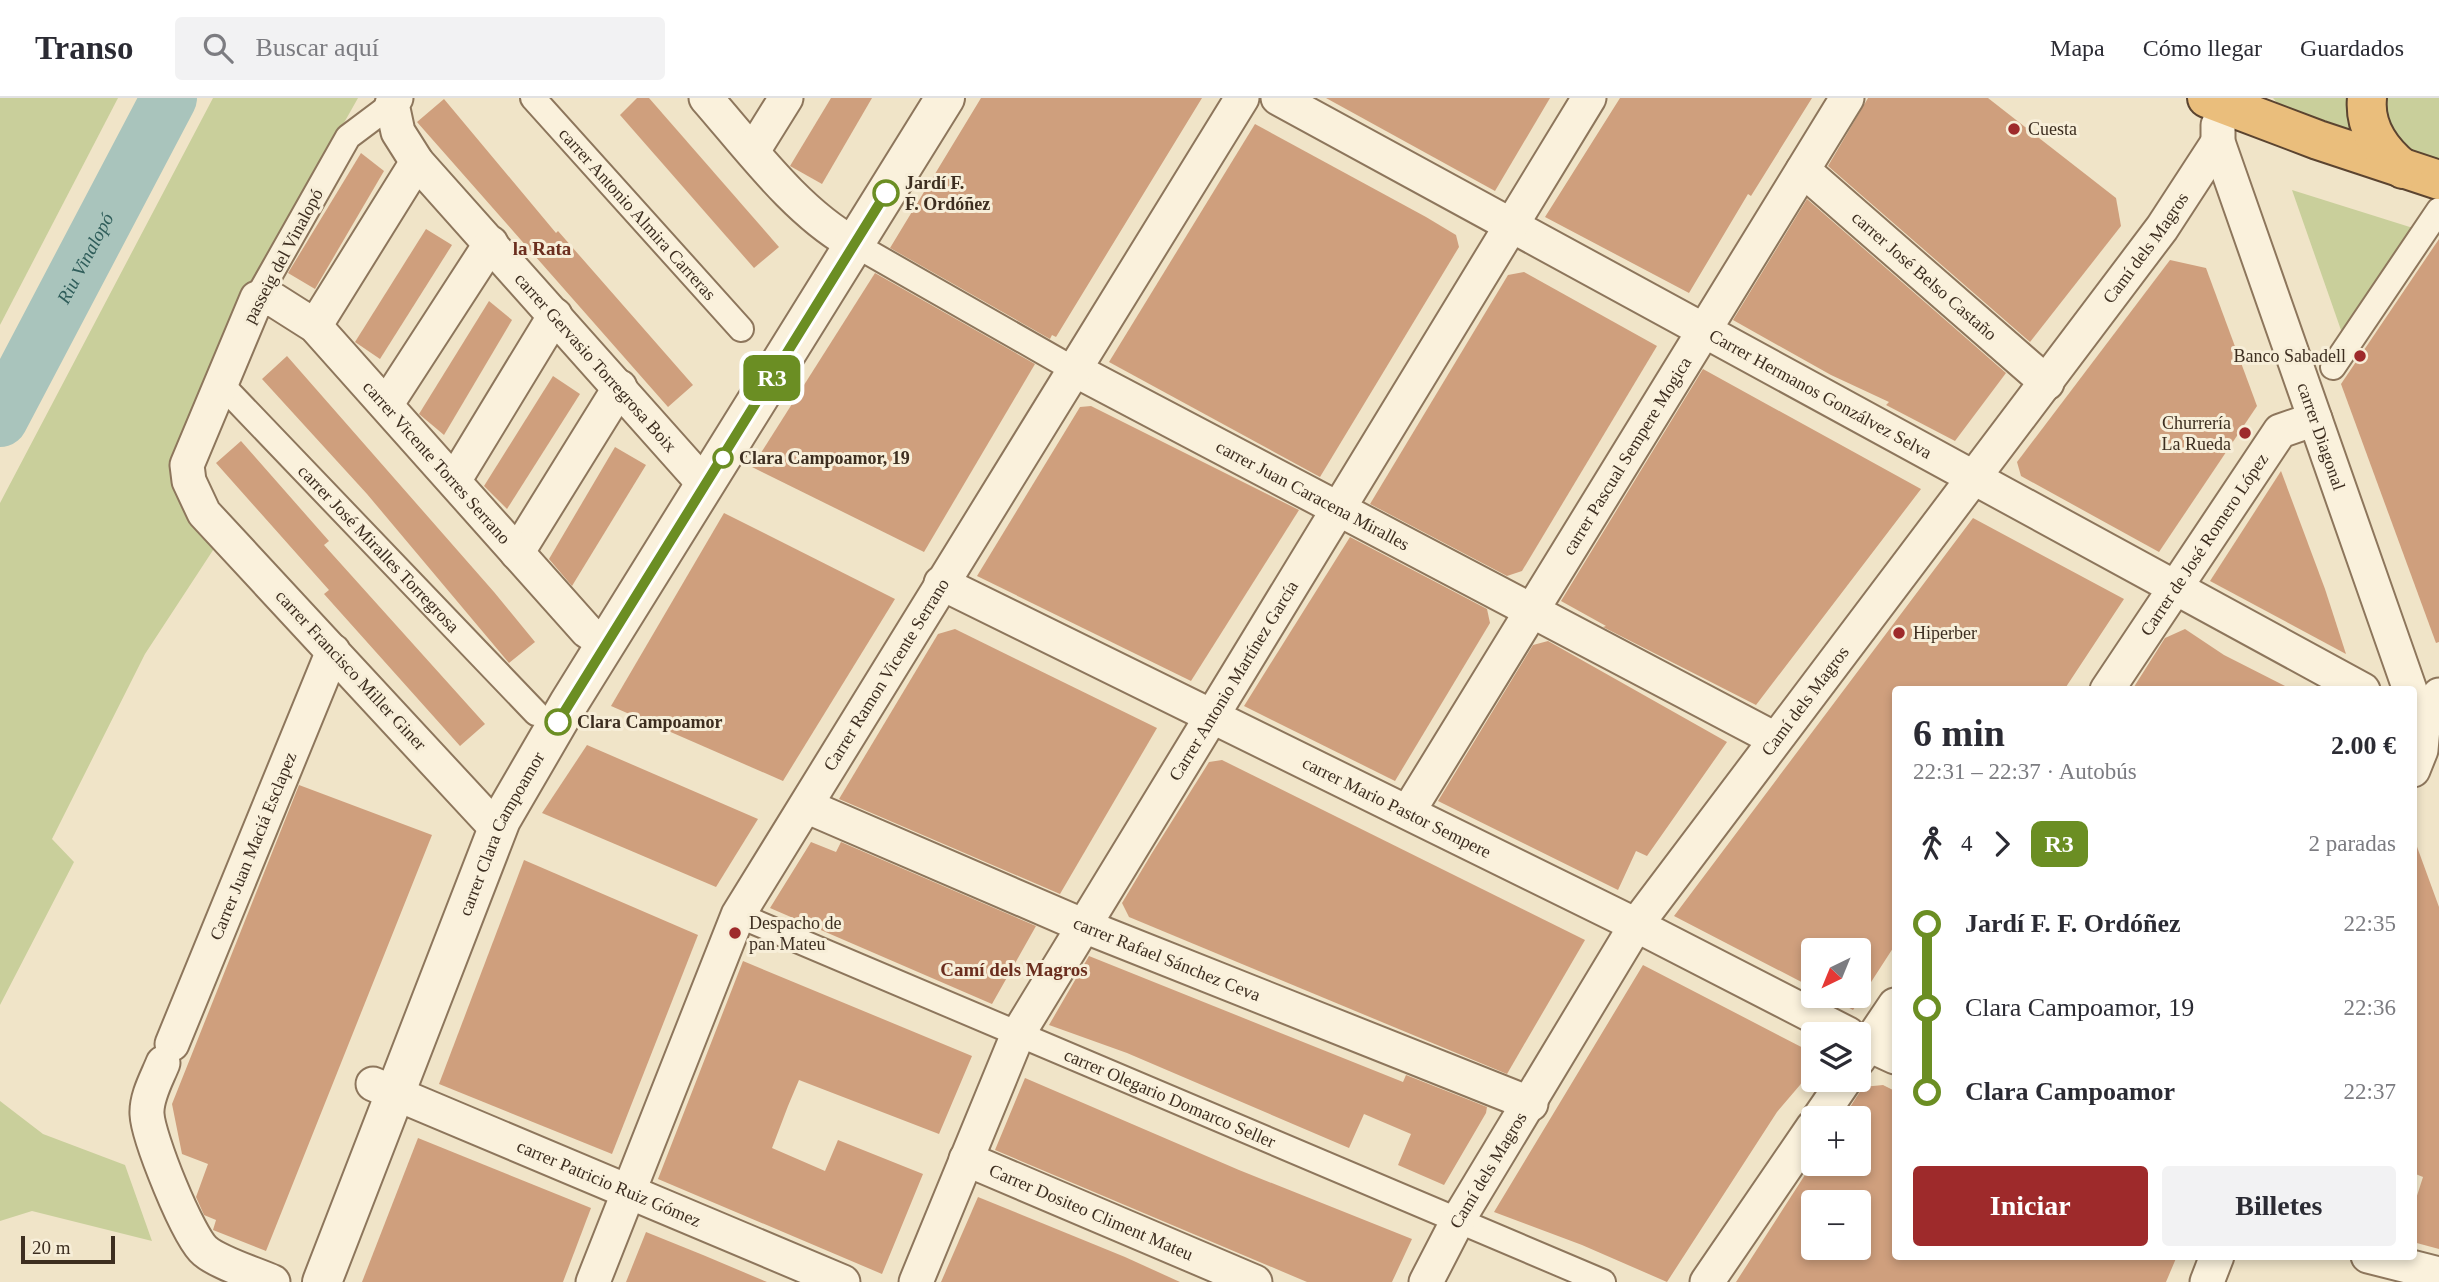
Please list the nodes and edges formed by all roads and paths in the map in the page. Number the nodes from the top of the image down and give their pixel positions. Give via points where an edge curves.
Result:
1 (533, 98) edge
2 (706, 98) edge
3 (786, 98) edge
4 (917, 98) edge
5 (945, 98) edge
6 (1242, 98) edge
7 (1278, 98) edge
8 (1589, 98) edge
9 (1847, 98) edge
10 (2367, 98) edge
11 (2214, 99) edge
12 (394, 101) edge
13 (2218, 142) junction
14 (753, 151) junction
15 (417, 162) junction
16 (2403, 169) junction
17 (1803, 170) junction
18 (2439, 180) edge
19 (2439, 210) edge
20 (1510, 227) junction
21 (844, 239) junction
22 (491, 243) junction
23 (257, 298) junction
24 (555, 316) junction
25 (315, 326) junction
26 (741, 329) dead end
27 (1703, 330) junction
28 (2333, 367) dead end
29 (1073, 369) junction
30 (2047, 383) junction
31 (221, 384) junction
32 (620, 387) junction
33 (386, 405) junction
34 (2315, 419) junction
35 (698, 475) junction
36 (1973, 479) junction
37 (454, 481) junction
38 (1339, 509) junction
39 (204, 513) joint
40 (517, 553) junction
41 (941, 583) junction
42 (2175, 588) junction
43 (1531, 612) junction
44 (597, 638) junction
45 (333, 651) junction
46 (2110, 686) edge
47 (2356, 686) edge
48 (2409, 686) edge
49 (2439, 695) edge
50 (536, 713) junction
51 (1213, 717) junction
52 (2422, 720) edge
53 (1775, 739) junction
54 (2417, 760) edge
55 (2439, 776) edge
56 (806, 806) junction
57 (1408, 812) junction
58 (490, 820) junction
59 (738, 915) junction
60 (1636, 925) junction
61 (1084, 926) junction
62 (1892, 1009) edge
63 (1819, 1022) edge
64 (1018, 1034) junction
65 (1871, 1040) edge
66 (384, 1089) junction
67 (1531, 1104) junction
68 (1801, 1145) edge
69 (967, 1160) junction
70 (628, 1191) junction
71 (1458, 1220) junction
72 (2215, 1260) edge
73 (2383, 1260) edge
74 (2439, 1275) edge
75 (273, 1282) edge
76 (298, 1282) edge
77 (322, 1282) edge
78 (593, 1282) edge
79 (842, 1282) edge
80 (916, 1282) edge
81 (1255, 1282) edge
82 (1426, 1282) edge
83 (1603, 1282) edge
84 (1707, 1282) edge
85 (2207, 1282) edge

1 - 26 street, carrer Antonio Almira Carreras
2 - 14 street
3 - 14 street
4 - 21 street, carrer Clara Campoamor
5 - 21 street, carrer Clara Campoamor
6 - 29 street, Carrer Ramon Vicente Serrano
7 - 20 street, Carrer Hermanos Gonzálvez Selva
8 - 20 street, Carrer Antonio Martínez García
9 - 17 street, carrer Pascual Sempere Mogica
10 - 16 highway via 2376,141
11 - 13 street, carrer Diagonal
11 - 16 highway
12 - 15 street, carrer Gervasio Torregrosa Boix via 398,132
12 - 23 street, passeig del Vinalopó via 348,137
13 - 30 street, Camí dels Magros via 2162,228
13 - 34 street, carrer Diagonal
14 - 21 street
15 - 22 street, carrer Gervasio Torregrosa Boix
15 - 25 street
16 - 18 highway
17 - 27 street, carrer Pascual Sempere Mogica
17 - 30 street, carrer José Belso Castaño
19 - 28 street
20 - 27 street, Carrer Hermanos Gonzálvez Selva
20 - 38 street, Carrer Antonio Martínez García
21 - 29 street, carrer Juan Caracena Miralles
21 - 35 street, carrer Clara Campoamor
22 - 24 street, carrer Gervasio Torregrosa Boix
22 - 33 street
23 - 25 street, carrer Vicente Torres Serrano via 274,300
23 - 31 street, passeig del Vinalopó
24 - 32 street, carrer Gervasio Torregrosa Boix
24 - 37 street
25 - 33 street, carrer Vicente Torres Serrano
27 - 36 street, Carrer Hermanos Gonzálvez Selva
27 - 43 street, carrer Pascual Sempere Mogica
29 - 38 street, carrer Juan Caracena Miralles
29 - 41 street, Carrer Ramon Vicente Serrano
30 - 36 street, Camí dels Magros
31 - 39 street, passeig del Vinalopó via 187,465
31 - 50 street, carrer José Miralles Torregrosa
32 - 35 street, carrer Gervasio Torregrosa Boix
32 - 40 street
33 - 37 street, carrer Vicente Torres Serrano
34 - 42 street, Carrer de José Romero López via 2280,431
34 - 48 street, carrer Diagonal
35 - 44 street, carrer Clara Campoamor
36 - 42 street, Carrer Hermanos Gonzálvez Selva
36 - 53 street, Camí dels Magros
37 - 40 street, carrer Vicente Torres Serrano
38 - 43 street, carrer Juan Caracena Miralles
38 - 51 street, Carrer Antonio Martínez García
39 - 45 street, carrer Francisco Miller Giner
40 - 44 street, carrer Vicente Torres Serrano
41 - 51 street, carrer Mario Pastor Sempere
41 - 56 street, Carrer Ramon Vicente Serrano
42 - 46 street, Carrer de José Romero López
42 - 47 street, Carrer Hermanos Gonzálvez Selva
43 - 53 street, carrer Juan Caracena Miralles
43 - 57 street, carrer Pascual Sempere Mogica
44 - 50 street, carrer Clara Campoamor
44 - 58 street, carrer Clara Campoamor
45 - 58 street, carrer Francisco Miller Giner
45 - 75 street, Carrer Juan Maciá Esclapez via 151,1092 147,1114 193,1237 206,1252
49 - 52 street
50 - 58 street, carrer Clara Campoamor
51 - 57 street, carrer Mario Pastor Sempere
51 - 61 street, Carrer Antonio Martínez García
52 - 54 street
52 - 55 street
53 - 60 street, Camí dels Magros
56 - 59 street, Carrer Ramon Vicente Serrano
56 - 61 street, carrer Rafael Sánchez Ceva
57 - 60 street, carrer Mario Pastor Sempere
58 - 66 street, carrer Clara Campoamor
59 - 64 street, carrer Olegario Domarco Seller
59 - 70 street, Carrer Ramon Vicente Serrano
60 - 63 street, carrer Mario Pastor Sempere
60 - 67 street, Camí dels Magros
61 - 64 street, Carrer Antonio Martínez García
61 - 67 street, carrer Rafael Sánchez Ceva
62 - 65 street
64 - 69 street, Carrer Antonio Martínez García
64 - 71 street, carrer Olegario Domarco Seller
66 - 70 street, carrer Patricio Ruiz Gómez
66 - 76 street, carrer Clara Campoamor
66 - 77 street, carrer Clara Campoamor
67 - 71 street, Camí dels Magros
68 - 84 street
69 - 80 street, Carrer Antonio Martínez García
69 - 81 street, Carrer Dositeo Climent Mateu
70 - 78 street, Carrer Ramon Vicente Serrano
70 - 79 street, carrer Patricio Ruiz Gómez
71 - 82 street, Camí dels Magros
71 - 83 street, carrer Olegario Domarco Seller
72 - 85 street
73 - 74 street

